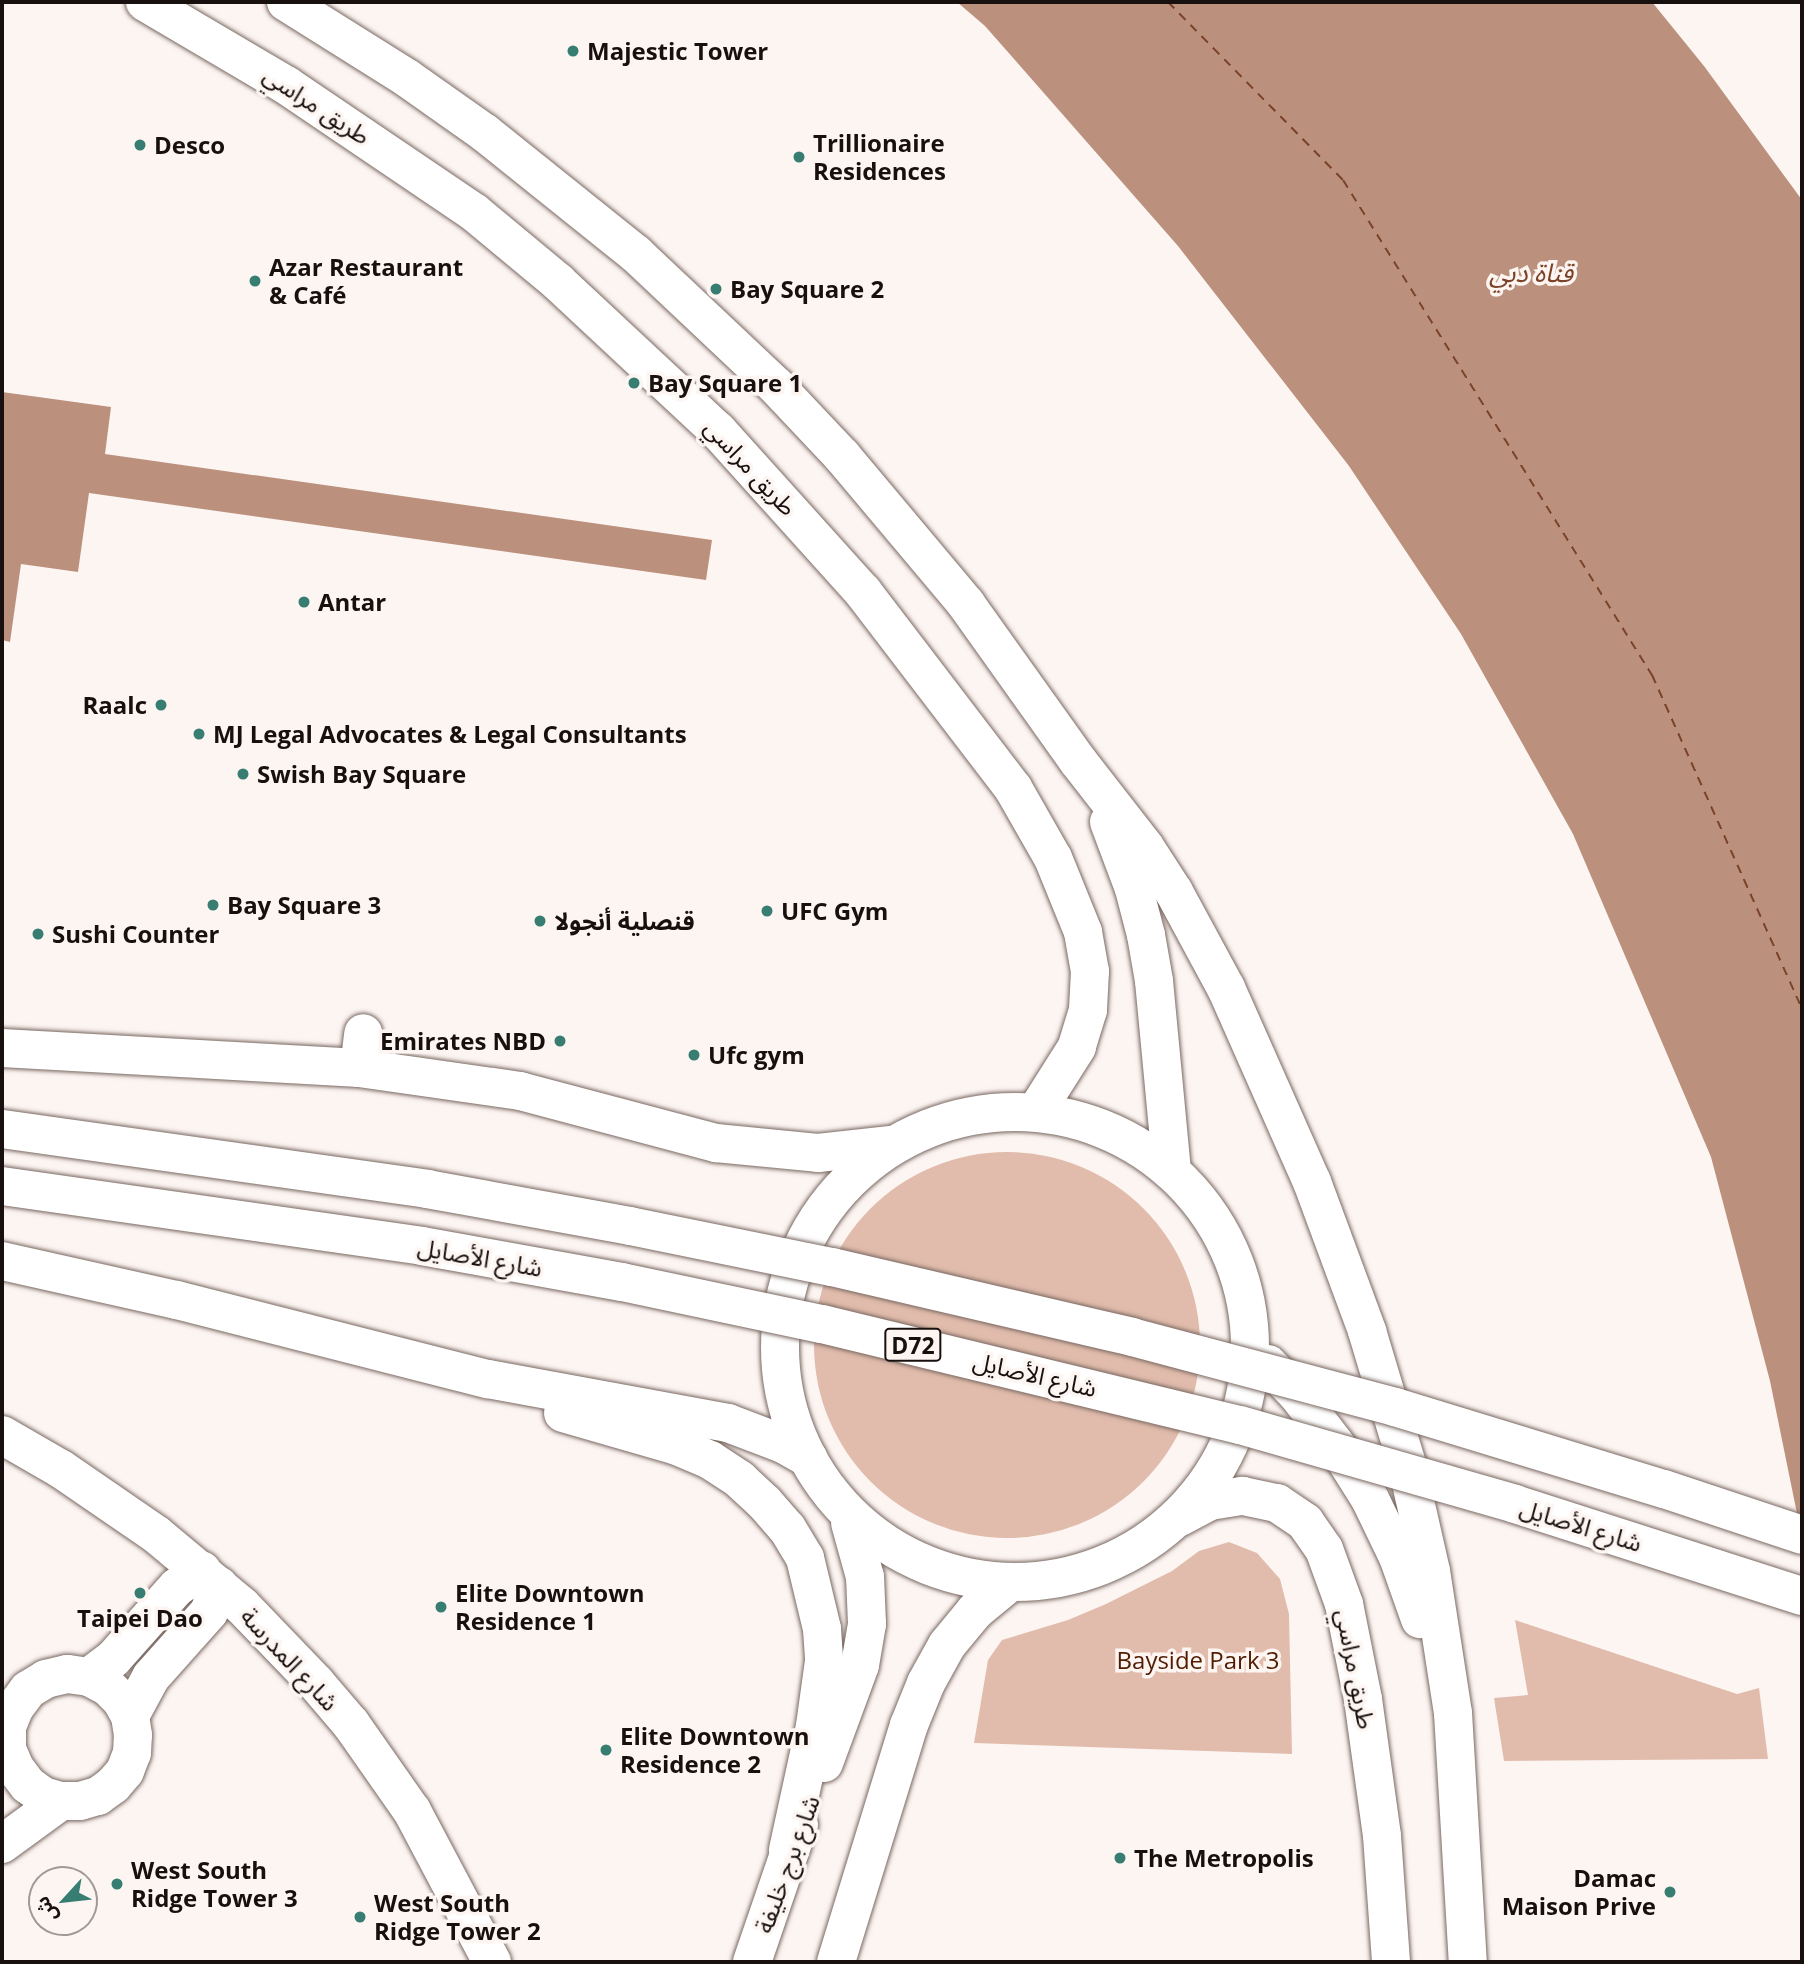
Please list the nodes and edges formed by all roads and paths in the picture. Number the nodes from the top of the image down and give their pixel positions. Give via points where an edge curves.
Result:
1 (145, 2) edge
2 (286, 2) edge
3 (1078, 761) junction
4 (2, 1048) edge
5 (1037, 1111) junction
6 (2, 1129) edge
7 (889, 1145) junction
8 (1172, 1170) junction
9 (2, 1186) edge
10 (2, 1261) edge
11 (1251, 1347) junction
12 (488, 1379) junction
13 (2, 1435) edge
14 (808, 1458) junction
15 (1179, 1517) junction
16 (850, 1523) junction
17 (1802, 1535) edge
18 (210, 1579) junction
19 (1009, 1583) junction
20 (1802, 1596) edge
21 (133, 1637) junction
22 (164, 1661) junction
23 (89, 1677) junction
24 (130, 1716) junction
25 (5, 1757) edge
26 (1455, 1760) junction
27 (61, 1801) junction
28 (2, 1844) edge
29 (788, 1850) junction
30 (492, 1962) edge
31 (752, 1962) edge
32 (836, 1962) edge
33 (1391, 1962) edge
34 (1468, 1962) edge

1 - 5 main road, طريق مراسي via 286,85 475,213 640,355 718,431 863,592 1013,788 1054,858 1083,932 1090,971 1088,1010 1077,1047
2 - 3 main road via 407,78 485,134 625,245 707,319 842,456 905,529 1023,681
3 - 8 main road via 1119,845 1146,934
3 - 26 main road via 1144,847 1201,939 1285,1121 1340,1256 1391,1406 1419,1516 1453,1713
4 - 7 main road via 361,1050 716,1143 818,1153
5 - 7 main road via 960,1115
5 - 8 main road via 1109,1129
6 - 17 main road, D72, bridge via 427,1189 869,1275 1107,1331 1382,1404
7 - 14 main road via 844,1183 809,1230 787,1285 779,1344 786,1403
8 - 11 main road via 1215,1220 1242,1281
9 - 20 main road, شارع الأصايل / D72, bridge via 422,1246 847,1329 1240,1425 1515,1504
10 - 12 main road via 282,1325
11 - 15 main road via 1243,1410 1218,1468
11 - 26 main road via 1297,1394 1370,1499 1420,1618
12 - 14 main road via 728,1423
12 - 29 main road via 580,1419 710,1460 739,1479 787,1528 805,1558 824,1661
13 - 18 main road, شارع المدرسة via 110,1501
14 - 16 main road
15 - 19 main road via 1143,1546 1101,1567 1055,1580
15 - 33 main road, طريق مراسي via 1210,1501 1232,1497 1276,1503 1305,1522 1324,1549 1344,1604 1363,1699 1382,1836
16 - 19 main road via 913,1559 959,1576
16 - 29 main road, شارع برج خليفة via 865,1577 867,1624 860,1665
18 - 21 main road via 177,1587
18 - 22 main road via 209,1612
18 - 30 main road, شارع المدرسة via 317,1682 383,1767 439,1857
19 - 32 main road via 975,1611 947,1645 926,1683
21 - 22 main road
21 - 23 main road
22 - 24 main road
23 - 24 main road via 121,1700
23 - 25 main road via 67,1674 28,1690 7,1727
24 - 27 main road via 134,1735 125,1771 98,1796
25 - 27 main road via 28,1785
26 - 34 main road
27 - 28 main road
29 - 31 main road, شارع برج خليفة

